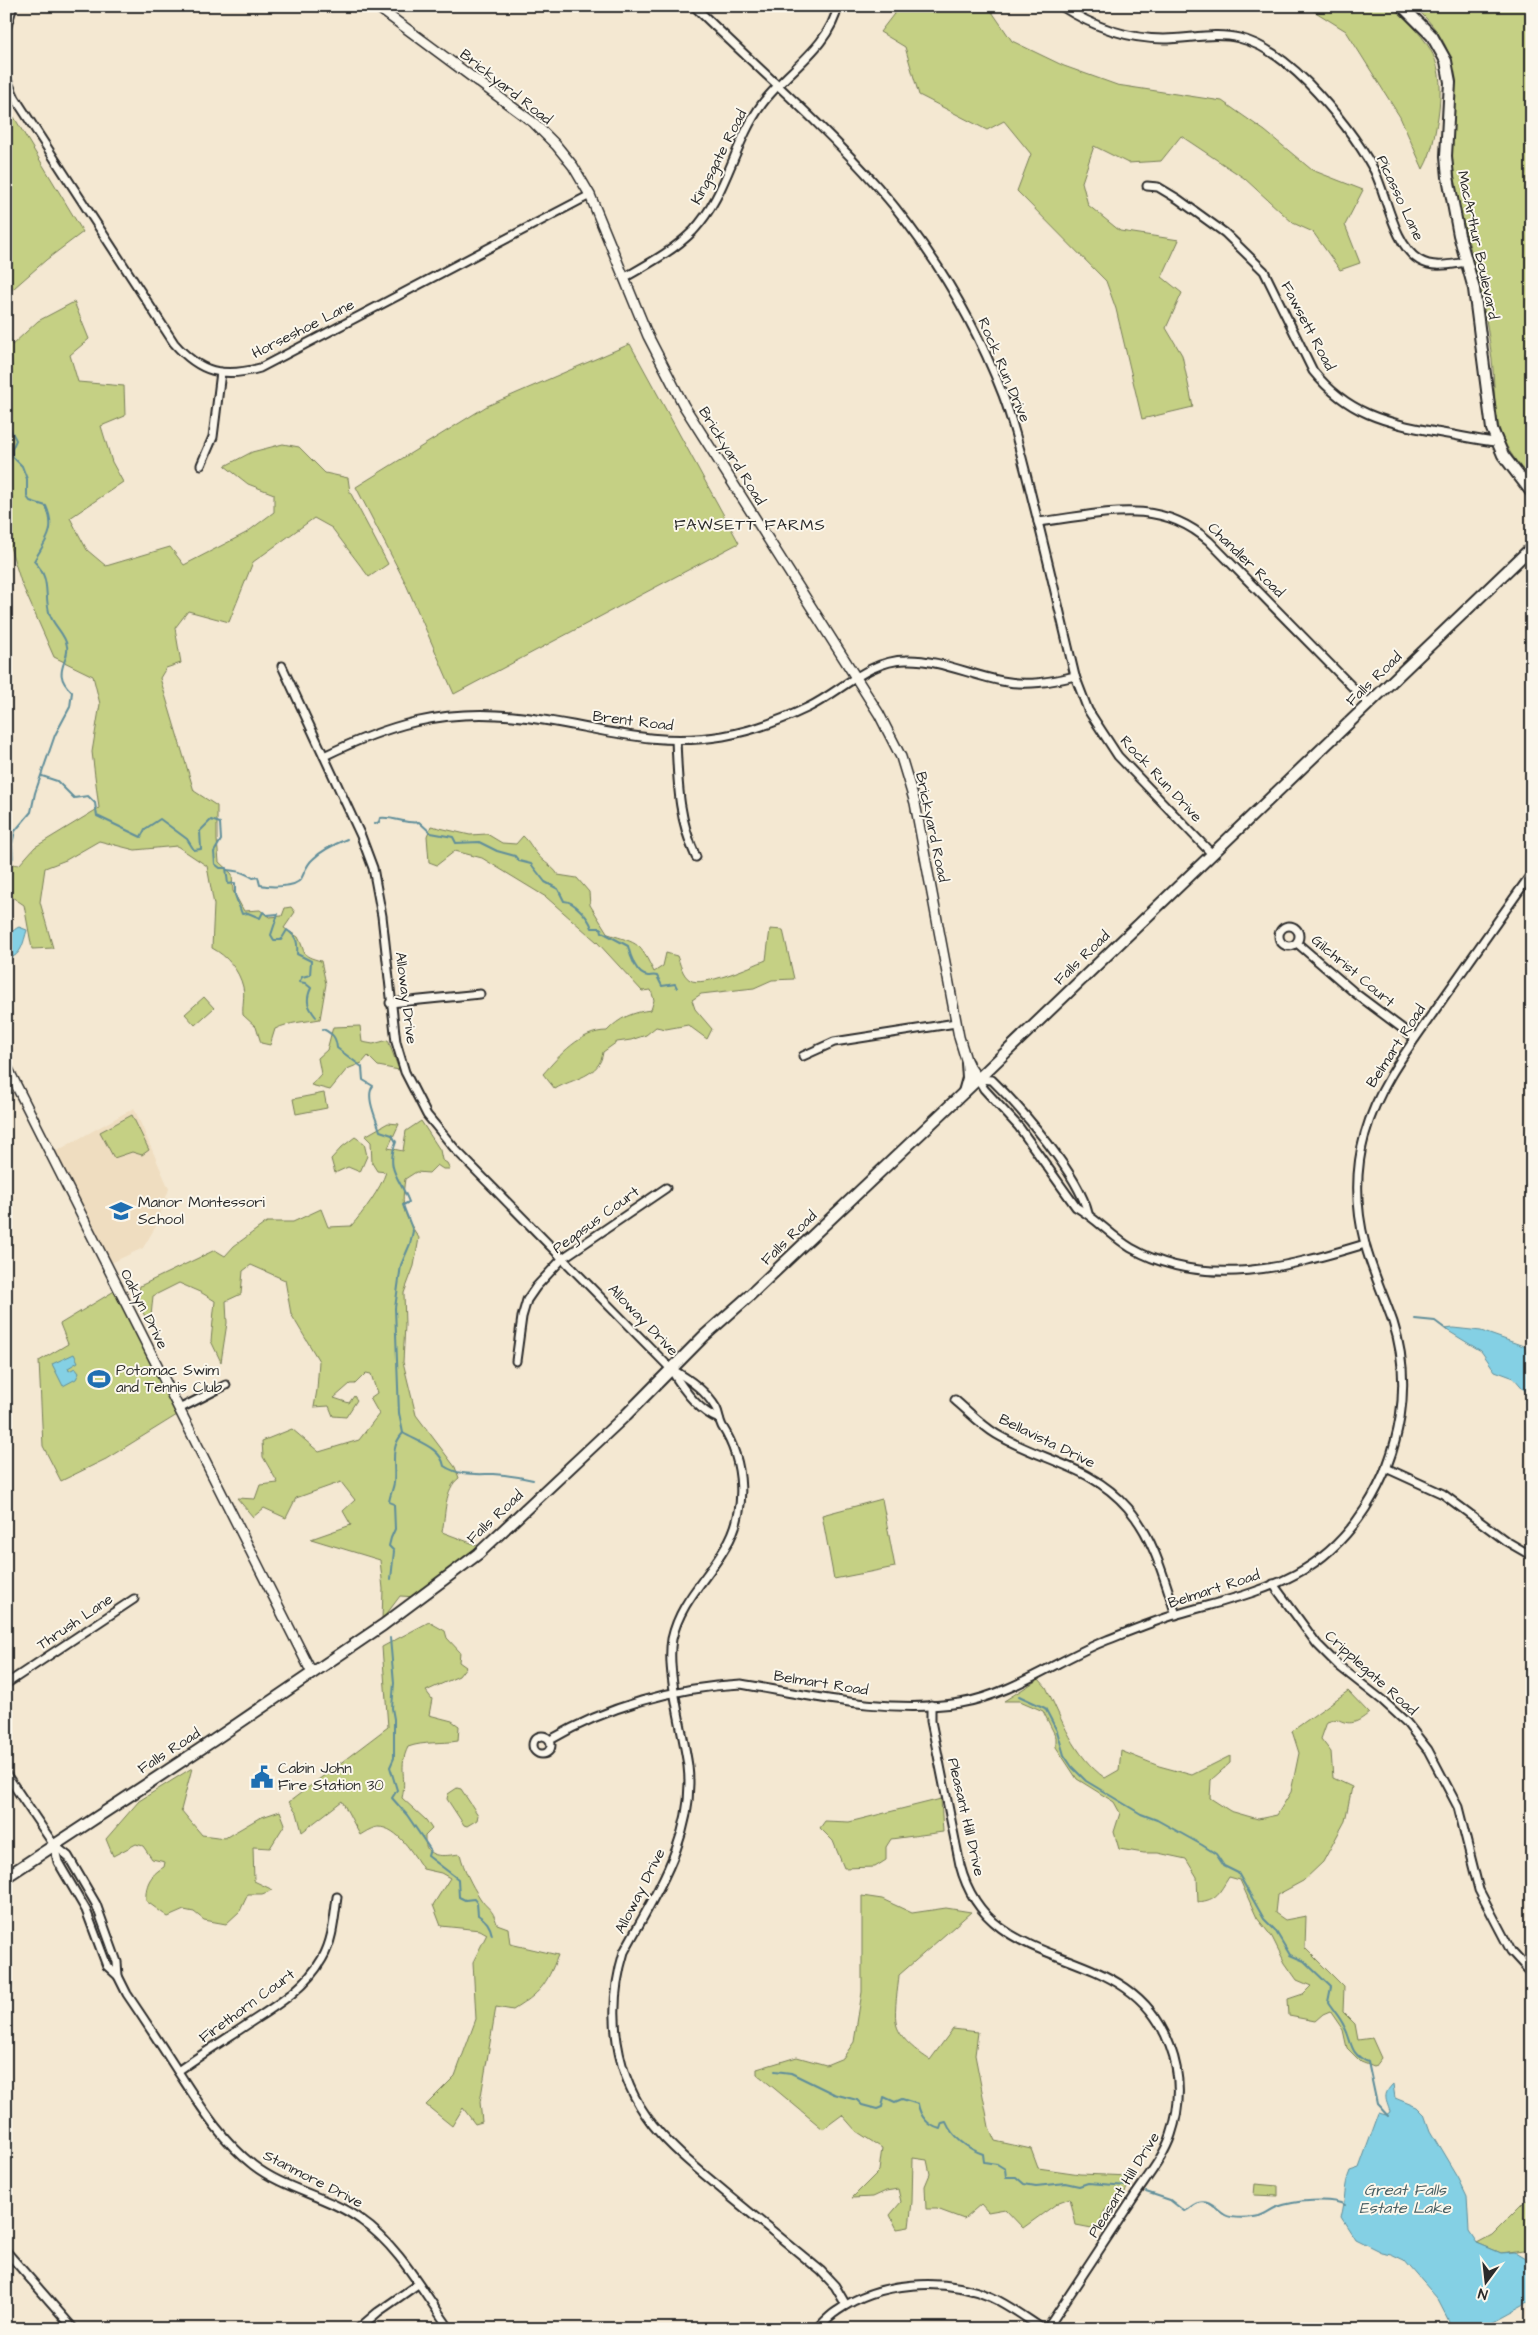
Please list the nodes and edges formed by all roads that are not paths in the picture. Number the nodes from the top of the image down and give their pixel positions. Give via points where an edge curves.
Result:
1 (13, 6) edge
2 (376, 6) edge
3 (694, 6) edge
4 (838, 6) edge
5 (1061, 6) edge
6 (1402, 6) edge
7 (6, 29) edge
8 (6, 78) edge
9 (777, 86) junction
10 (1147, 186) dead end
11 (590, 195) junction
12 (1467, 262) junction
13 (624, 278) junction
14 (221, 372) junction
15 (1496, 442) junction
16 (201, 465) dead end
17 (1532, 493) edge
18 (1038, 522) junction
19 (1532, 547) edge
20 (282, 666) dead end
21 (1076, 676) junction
22 (857, 678) junction
23 (1370, 704) junction
24 (676, 740) junction
25 (324, 756) junction
26 (1212, 854) junction
27 (696, 857) dead end
28 (1532, 873) edge
29 (1297, 943) dead end
30 (480, 994) dead end
31 (390, 1003) junction
32 (956, 1023) junction
33 (1415, 1038) junction
34 (803, 1056) dead end
35 (967, 1063) junction
36 (6, 1065) edge
37 (978, 1078) junction
38 (964, 1092) junction
39 (666, 1188) dead end
40 (1088, 1213) junction
41 (1365, 1244) junction
42 (563, 1258) junction
43 (516, 1361) dead end
44 (671, 1369) junction
45 (226, 1385) dead end
46 (955, 1400) dead end
47 (179, 1409) junction
48 (719, 1419) junction
49 (1386, 1468) junction
50 (1532, 1556) edge
51 (1273, 1584) junction
52 (134, 1599) dead end
53 (1176, 1615) junction
54 (312, 1673) junction
55 (6, 1684) edge
56 (676, 1692) junction
57 (931, 1706) junction
58 (550, 1740) dead end
59 (6, 1774) edge
60 (54, 1845) junction
61 (6, 1877) edge
62 (337, 1897) dead end
63 (1532, 1974) edge
64 (118, 1976) junction
65 (178, 2071) junction
66 (6, 2250) edge
67 (418, 2284) junction
68 (846, 2305) junction
69 (74, 2329) edge
70 (358, 2329) edge
71 (450, 2329) edge
72 (816, 2329) edge
73 (1045, 2329) edge

1 - 7 street
2 - 11 street, Brickyard Road via 534,123 565,155
3 - 9 street, Rock Run Drive
4 - 9 street, Kingsgate Road via 833,24 825,36
5 - 12 street, Picasso Lane via 1094,25 1120,34 1164,39 1227,36 1241,38 1276,56 1307,82 1354,135 1374,172 1404,245 1413,256 1435,265
6 - 12 main road, MacArthur Boulevard via 1432,36 1446,61 1450,98 1446,163
8 - 14 street, Horseshoe Lane via 15,98 174,343 200,366
9 - 13 street, Kingsgate Road via 748,125 724,185 703,218 670,251
9 - 18 street, Rock Run Drive via 879,188 916,234 948,283 978,338 1002,393
10 - 15 street, Fawsett Road via 1158,187 1178,199 1225,233 1264,272 1313,371 1345,403 1385,422
11 - 13 street, Brickyard Road
11 - 14 street, Horseshoe Lane via 260,368 240,374
12 - 15 main road, MacArthur Boulevard via 1474,289
13 - 22 street, Brickyard Road via 648,336 684,406
14 - 16 street via 213,437
15 - 17 main road, MacArthur Boulevard
18 - 21 street, Rock Run Drive
18 - 23 street, Chandler Road via 1138,511 1174,518 1209,541
19 - 23 main road, Falls Road
20 - 25 street, Alloway Drive
21 - 22 street, Brent Road via 1048,683 1018,683 925,661 907,660 875,666
21 - 26 street, Rock Run Drive via 1088,710 1118,756
22 - 24 street, Brent Road via 810,707 771,723 723,736
22 - 32 street, Brickyard Road via 892,738 908,778
23 - 26 main road, Falls Road
24 - 25 street, Brent Road via 629,737 515,716 460,714 393,726
24 - 27 street via 679,805
25 - 31 street, Alloway Drive via 373,868 382,916
26 - 37 main road, Falls Road
28 - 33 street, Belmart Road
29 - 33 street, Gilchrist Court via 1355,993
30 - 31 street
31 - 42 street, Alloway Drive via 404,1072 427,1115 455,1149
32 - 34 street via 834,1042
32 - 35 street, Brickyard Road
33 - 41 street, Belmart Road via 1382,1088 1364,1137 1357,1192
35 - 37 street, Brickyard Road
35 - 38 main road via 968,1078
36 - 47 street, Oaklyn Drive
37 - 38 main road, Falls Road
37 - 40 street, Brickyard Road via 1019,1127 1076,1207
37 - 40 street, Brickyard Road via 992,1080 1028,1119 1080,1193
38 - 44 main road, Falls Road
39 - 42 street, Pegasus Court
40 - 41 street, Brickyard Road via 1110,1233 1147,1256 1215,1273 1281,1266
41 - 49 street, Belmart Road via 1393,1322 1402,1366 1400,1418
42 - 43 street, Pegasus Court via 527,1300
42 - 44 street, Alloway Drive
44 - 48 street, Alloway Drive via 708,1415
44 - 48 street, Alloway Drive via 690,1378 716,1408
44 - 54 main road, Falls Road via 478,1554
45 - 47 street
46 - 53 street, Bellavista Drive via 996,1434 1087,1474 1128,1507 1150,1542
47 - 54 street, Oaklyn Drive
48 - 56 street, Alloway Drive via 734,1448 740,1473 741,1500 726,1547 679,1615 671,1656
49 - 50 street via 1443,1494 1506,1541
49 - 51 street, Belmart Road via 1368,1505 1344,1536 1313,1563
51 - 53 street, Belmart Road via 1246,1596
51 - 63 street, Cripplegate Road via 1317,1644 1406,1722 1428,1750 1458,1807 1479,1890 1511,1951
52 - 55 street, Thrush Lane
53 - 57 street, Belmart Road via 1102,1642 995,1693 964,1702
54 - 60 main road, Falls Road
56 - 57 street, Belmart Road via 741,1684 884,1706
56 - 58 street, Belmart Road via 591,1719
56 - 68 street, Alloway Drive via 688,1767 688,1805 676,1851 624,1952 619,1970 614,2021 622,2064 637,2100 671,2145 821,2271
57 - 73 street, Pleasant Hill Drive via 931,1721 960,1865 978,1906 1006,1933 1033,1947 1092,1968 1134,1992 1151,2010 1166,2034 1178,2073 1177,2114 1164,2151
59 - 60 street
60 - 61 main road, Falls Road
60 - 64 street, Stanmore Drive via 58,1862 86,1910 107,1966
60 - 64 street, Stanmore Drive via 68,1856 96,1904 117,1962
62 - 65 street, Firethorn Court via 329,1944 306,1981 282,2001
64 - 65 street, Stanmore Drive
65 - 67 street, Stanmore Drive via 207,2117 226,2140 254,2165 279,2181 362,2220 391,2248
66 - 69 street
67 - 70 street
67 - 71 street, Stanmore Drive
68 - 72 street
68 - 73 street via 887,2289 916,2284 944,2285 991,2297

